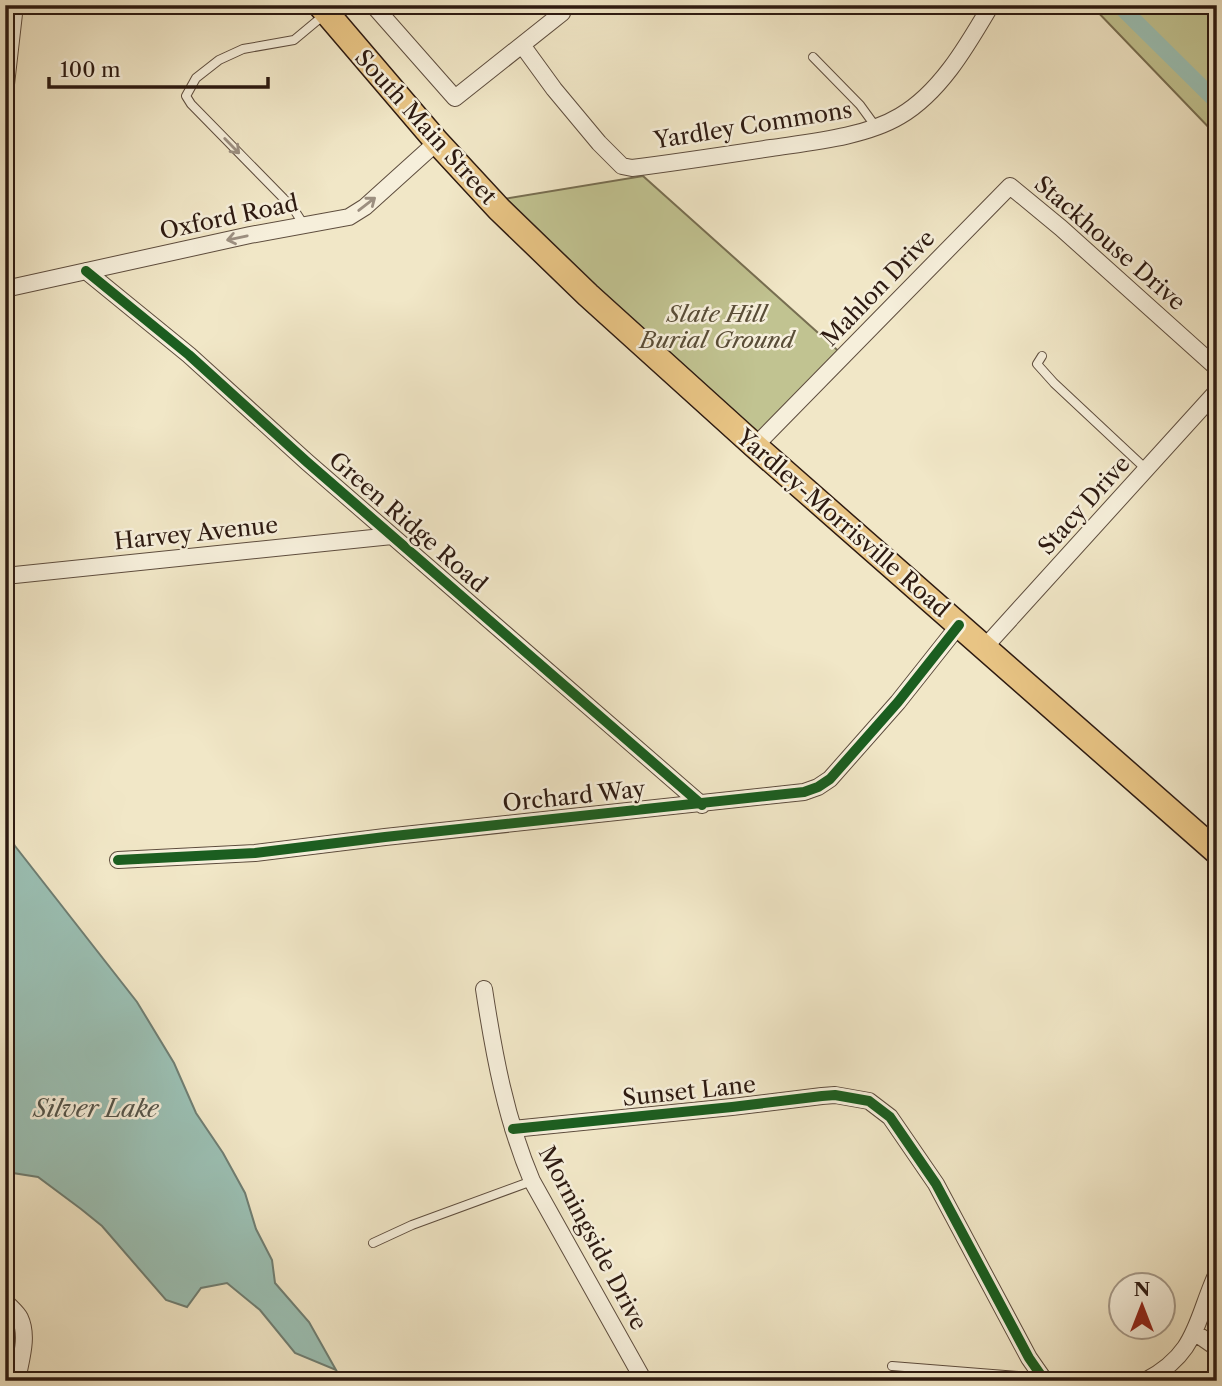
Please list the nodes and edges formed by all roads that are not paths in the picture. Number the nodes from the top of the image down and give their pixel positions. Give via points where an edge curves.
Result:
1 (15, 5) edge
2 (373, 5) edge
3 (565, 5) edge
4 (992, 5) edge
5 (323, 9) edge
6 (522, 45) junction
7 (813, 57) dead end
8 (6, 73) edge
9 (5, 93) edge
10 (876, 127) junction
11 (437, 142) junction
12 (1004, 192) joint
13 (304, 225) junction
14 (537, 245) joint
15 (86, 271) junction
16 (5, 289) edge
17 (1042, 356) dead end
18 (1217, 368) edge
19 (1217, 391) edge
20 (755, 446) junction
21 (1147, 470) junction
22 (392, 536) junction
23 (5, 576) edge
24 (959, 625) junction
25 (984, 648) junction
26 (702, 804) junction
27 (1217, 852) edge
28 (118, 860) dead end
29 (484, 989) dead end
30 (513, 1129) junction
31 (532, 1181) junction
32 (373, 1243) dead end
33 (1217, 1273) edge
34 (5, 1301) edge
35 (1194, 1332) junction
36 (1217, 1348) edge
37 (892, 1366) dead end
38 (1043, 1378) edge
39 (17, 1381) edge
40 (644, 1381) edge
41 (1145, 1381) edge

1 - 8 street
2 - 6 street via 455,98
3 - 6 street via 562,13
4 - 10 street, Yardley Commons via 941,80 901,116
5 - 11 main road, South Main Street
5 -> 13 lane via 294,40 243,49 219,60 196,78 186,96
6 - 10 street, Yardley Commons via 591,134 622,166 796,144
7 - 10 lane
8 - 9 street
13 -> 11 street, Oxford Road via 349,217
11 - 14 main road, South Main Street
12 - 18 street, Stackhouse Drive via 1010,186 1061,228
12 - 20 street, Mahlon Drive
13 -> 15 street, Oxford Road
14 - 20 main road, Yardley-Morrisville Road
15 - 16 street, Oxford Road
15 - 22 street, Green Ridge Road via 189,355
17 - 21 lane via 1037,364 1054,383
19 - 21 street, Stacy Drive
20 - 24 main road, Yardley-Morrisville Road
21 - 25 street, Stacy Drive
22 - 23 street, Harvey Avenue
22 - 26 street, Green Ridge Road
24 - 25 main road, Yardley-Morrisville Road
24 - 26 street, Orchard Way via 898,702 824,783 792,795
25 - 27 main road, Yardley-Morrisville Road
26 - 28 street, Orchard Way via 255,853
29 - 30 street, Morningside Drive via 493,1051
30 - 31 street, Morningside Drive
30 - 38 street, Sunset Lane via 822,1096 869,1101 890,1117 936,1185
31 - 32 lane
31 - 40 street, Morningside Drive
33 - 35 street
34 - 39 street via 20,1316 24,1329
35 - 36 street
35 - 41 street via 1179,1357
37 - 38 lane

